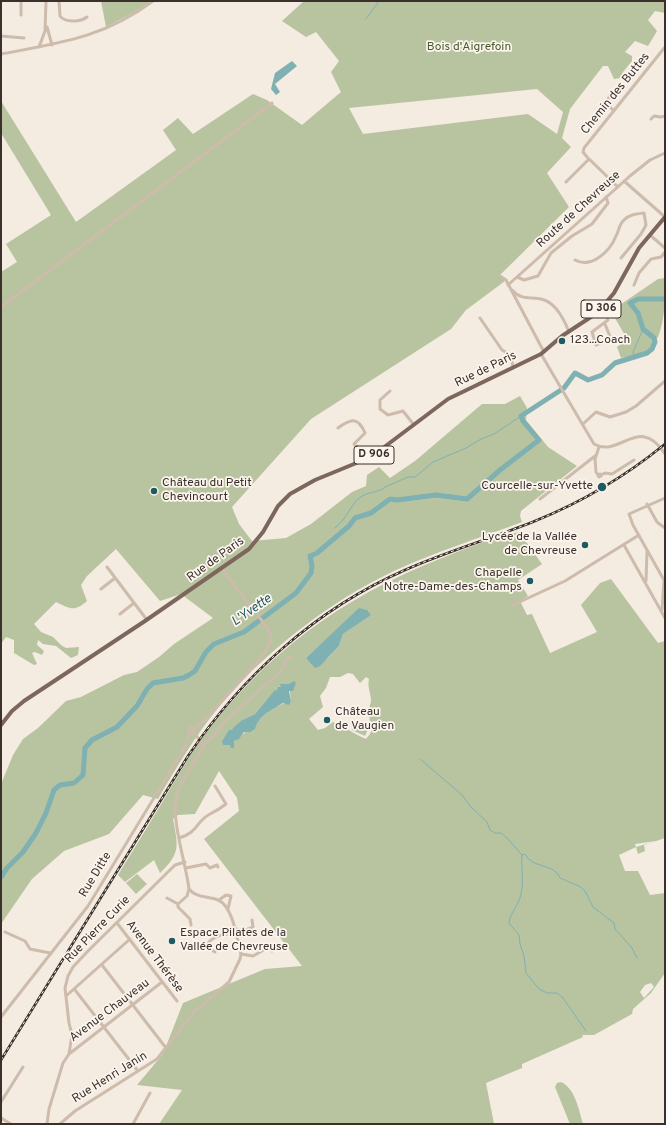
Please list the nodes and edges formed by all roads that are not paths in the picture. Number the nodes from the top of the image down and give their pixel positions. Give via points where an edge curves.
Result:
1 (21, 1) edge
2 (46, 1) edge
3 (59, 1) edge
4 (154, 1) edge
5 (21, 15) dead end
6 (87, 17) dead end
7 (46, 26) junction
8 (1, 35) edge
9 (24, 38) dead end
10 (52, 45) junction
11 (39, 47) junction
12 (665, 47) edge
13 (1, 54) edge
14 (612, 92) dead end
15 (272, 103) dead end
16 (614, 111) junction
17 (665, 116) edge
18 (651, 119) dead end
19 (665, 153) edge
20 (589, 159) junction
21 (624, 181) junction
22 (566, 182) dead end
23 (618, 187) junction
24 (606, 197) junction
25 (665, 217) edge
26 (650, 235) junction
27 (665, 248) edge
28 (664, 255) edge
29 (621, 258) dead end
30 (575, 260) dead end
31 (500, 276) dead end
32 (517, 278) junction
33 (510, 285) junction
34 (634, 285) dead end
35 (1, 307) edge
36 (602, 308) junction
37 (480, 318) dead end
38 (605, 324) junction
39 (569, 332) junction
40 (542, 353) junction
41 (513, 368) junction
42 (665, 381) edge
43 (390, 391) dead end
44 (583, 424) junction
45 (414, 425) junction
46 (338, 428) dead end
47 (599, 447) junction
48 (665, 454) edge
49 (595, 456) junction
50 (365, 460) junction
51 (634, 460) dead end
52 (665, 498) edge
53 (540, 499) dead end
54 (647, 504) junction
55 (665, 528) edge
56 (639, 535) junction
57 (624, 545) junction
58 (647, 550) junction
59 (107, 567) dead end
60 (222, 569) junction
61 (115, 578) junction
62 (646, 581) junction
63 (664, 581) edge
64 (101, 589) dead end
65 (134, 603) junction
66 (513, 604) dead end
67 (662, 610) junction
68 (120, 614) dead end
69 (665, 618) edge
70 (147, 620) junction
71 (291, 657) dead end
72 (1, 725) edge
73 (192, 731) junction
74 (203, 744) junction
75 (215, 786) dead end
76 (180, 838) junction
77 (204, 858) dead end
78 (185, 862) junction
79 (206, 864) junction
80 (218, 867) dead end
81 (186, 868) junction
82 (189, 889) junction
83 (194, 894) junction
84 (187, 896) junction
85 (167, 898) dead end
86 (219, 900) junction
87 (178, 904) junction
88 (228, 909) junction
89 (252, 920) dead end
90 (117, 923) junction
91 (191, 925) dead end
92 (234, 928) junction
93 (241, 930) junction
94 (6, 932) dead end
95 (230, 933) junction
96 (236, 935) junction
97 (130, 940) junction
98 (272, 951) dead end
99 (215, 952) dead end
100 (50, 953) junction
101 (243, 955) junction
102 (102, 965) junction
103 (162, 982) junction
104 (75, 990) junction
105 (66, 996) junction
106 (177, 1001) dead end
107 (132, 1004) junction
108 (1, 1017) edge
109 (104, 1028) junction
110 (166, 1048) junction
111 (69, 1054) junction
112 (23, 1067) dead end
113 (138, 1071) junction
114 (150, 1092) dead end
115 (1, 1102) edge
116 (1, 1118) edge
117 (10, 1124) edge
118 (47, 1124) edge
119 (60, 1124) edge
120 (133, 1124) edge

1 - 5 street
2 - 7 street
3 - 6 street via 60,16 63,20 79,21
4 - 10 street via 106,30
7 - 10 street
7 - 11 street
8 - 9 street
10 - 11 street
11 - 13 street
12 - 16 street, Chemin des Buttes
14 - 16 street via 606,103
15 - 35 street
16 - 20 street, Chemin des Buttes via 586,143 583,152
17 - 18 street via 654,116
19 - 21 street, Route de Chevreuse via 650,160
20 - 22 street
20 - 23 street
21 - 23 street, Route de Chevreuse
21 - 25 street
23 - 24 street, Route de Chevreuse
24 - 32 street, Route de Chevreuse
24 - 32 street via 608,203 595,221 554,250 538,276 524,280
25 - 26 main road, D 306
26 - 27 street
26 - 36 main road, D 306 via 633,255 614,292
28 - 34 street via 651,259
29 - 30 street via 646,225 644,213 631,215 624,220 612,243 596,260
31 - 33 street
32 - 33 street, Route de Chevreuse
33 - 39 street via 520,297 542,299 552,304
33 - 40 street
36 - 38 street via 608,317
36 - 39 main road, D 306
37 - 41 street via 502,350 511,355
38 - 38 street via 592,332 596,345 611,339
39 - 40 main road, D 306
40 - 41 main road, Rue de Paris / D 906
40 - 44 street via 557,384
41 - 45 main road, Rue de Paris / D 906 via 448,399
42 - 44 street via 631,409 610,417 596,412
43 - 45 street via 380,400 380,409 388,415 403,412
44 - 47 street via 592,442
45 - 50 main road, Rue de Paris / D 906
46 - 50 street via 351,420 362,425 364,433 354,444
47 - 48 street via 611,447 630,438 643,436 654,441
47 - 49 street
49 - 51 street via 596,472 600,475 612,474
49 - 53 street
50 - 60 main road, Rue de Paris / D 906 via 314,480 290,494 278,506 250,549
52 - 54 street
54 - 55 street via 657,522
54 - 56 street via 629,514
56 - 57 street
56 - 58 street
57 - 62 street
57 - 66 street via 565,581
58 - 62 street
58 - 63 street
59 - 61 street
60 - 70 main road, Rue de Paris / D 906
60 - 73 street, Rue Ditte via 263,621 269,630 271,640 260,659
61 - 64 street
61 - 65 street
62 - 67 street
63 - 67 street
65 - 68 street
65 - 70 street
67 - 69 street
70 - 72 main road, Rue de Paris / D 906 via 24,701
71 - 74 street via 280,672
73 - 74 street
73 - 100 street, Rue Ditte via 185,747 92,900
74 - 76 street via 181,783 177,796 175,810
75 - 76 street via 226,804 197,824 189,836
76 - 78 street
77 - 79 street
78 - 81 street
78 - 90 street, Rue Pierre Curie via 175,865
79 - 80 street via 210,868 217,865
79 - 81 street
81 - 82 street
82 - 83 street
82 - 84 street
83 - 84 street
83 - 86 street
84 - 87 street
85 - 87 street
86 - 88 street
86 - 88 street via 226,895 231,896
87 - 91 street via 178,908 190,919
88 - 92 street
89 - 93 street via 253,926
90 - 97 street, Avenue Thérèse
90 - 105 street, Rue Pierre Curie via 73,967 66,980
92 - 93 street
92 - 95 street
92 - 96 street
93 - 96 street
94 - 100 street via 25,941 30,949
95 - 96 street
95 - 99 street via 210,940 206,946
96 - 101 street
97 - 102 street
97 - 103 street, Avenue Thérèse
98 - 101 street via 269,947 252,956
100 - 108 street, Rue Ditte
101 - 110 street, Rue Henri Janin via 229,982 195,1011
102 - 104 street
102 - 107 street
103 - 106 street, Avenue Thérèse
103 - 107 street, Avenue Chauveau
104 - 105 street
104 - 109 street
105 - 111 street, Rue Pierre Curie via 72,1035
107 - 109 street, Avenue Chauveau
107 - 110 street
109 - 111 street, Avenue Chauveau
109 - 113 street
110 - 113 street, Rue Henri Janin via 157,1059
111 - 118 street, Rue Pierre Curie via 62,1063
112 - 115 street
113 - 119 street, Rue Henri Janin via 75,1111
114 - 120 street
116 - 117 street

